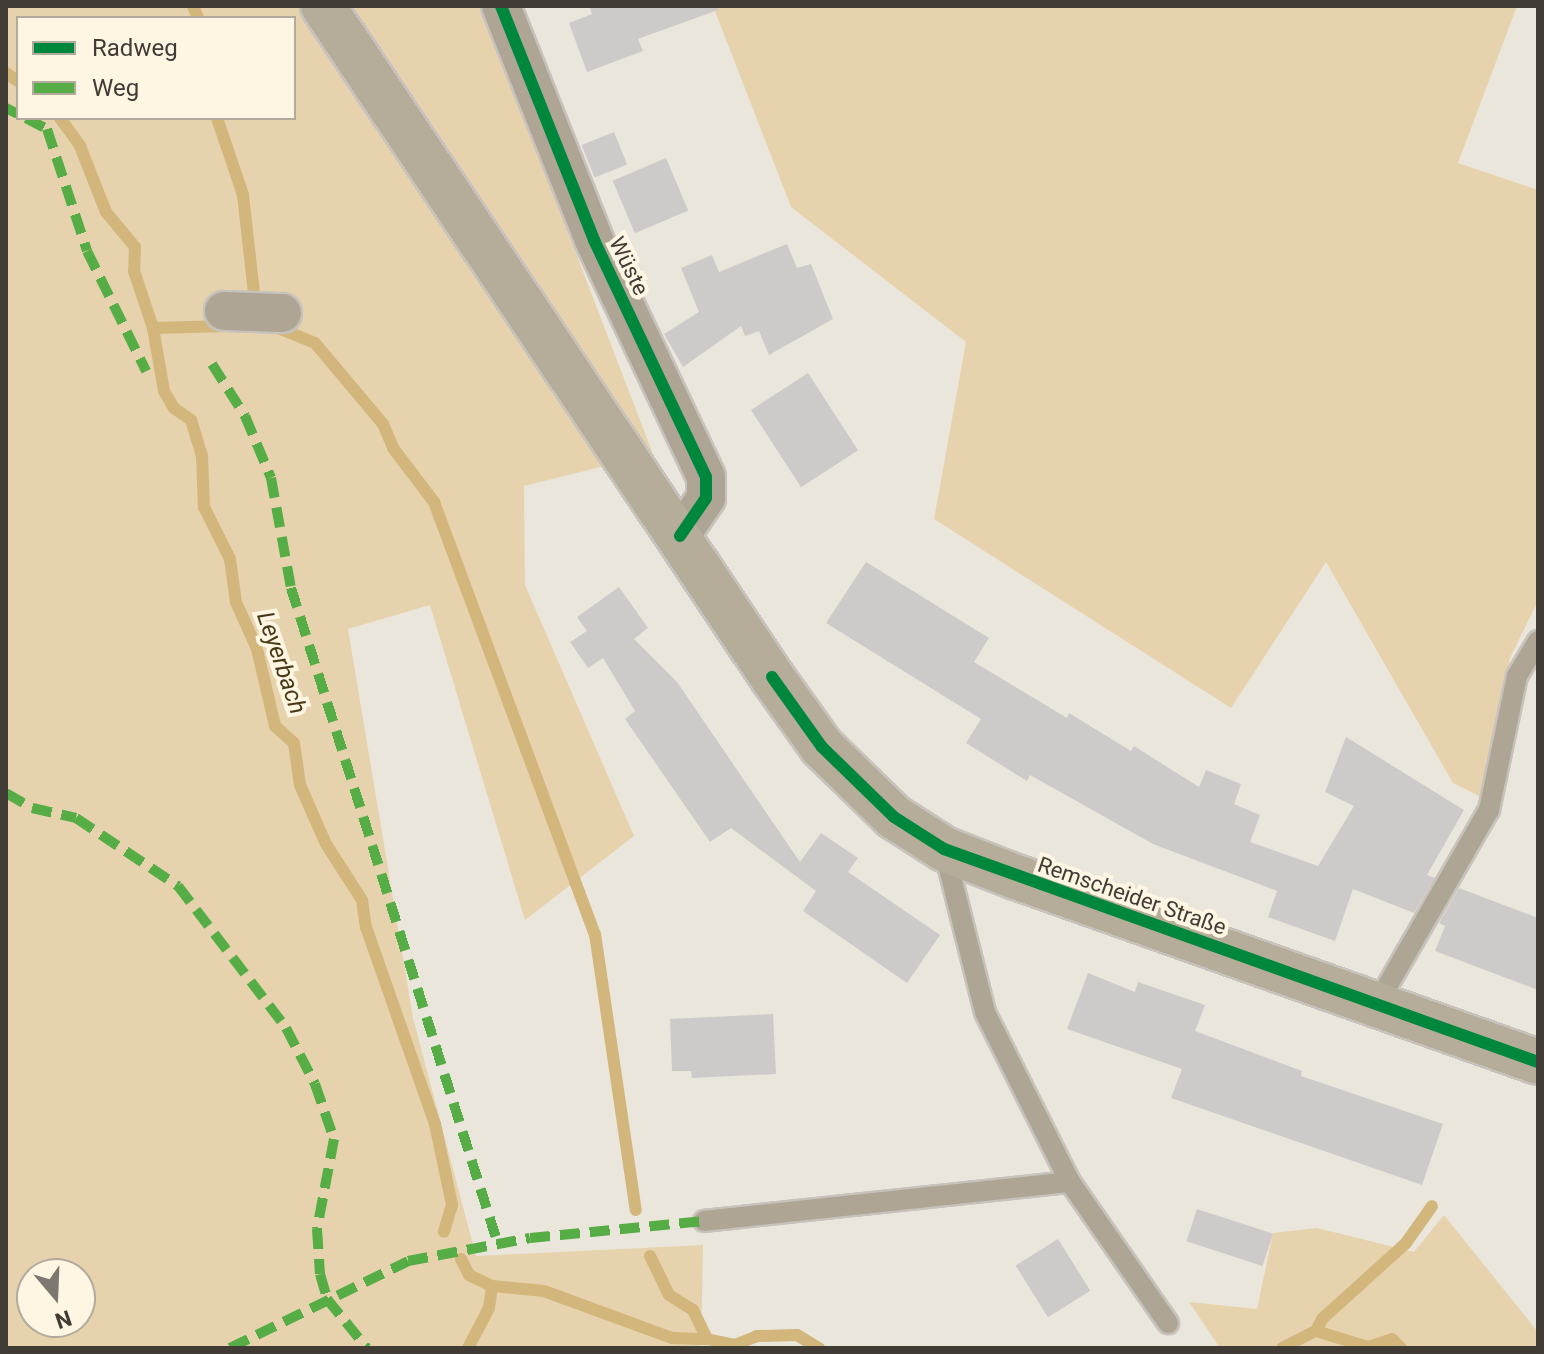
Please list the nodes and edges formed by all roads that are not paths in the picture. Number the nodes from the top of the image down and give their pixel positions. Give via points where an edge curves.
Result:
1 (323, 6) edge
2 (501, 6) edge
3 (224, 311) dead end
4 (282, 313) dead end
5 (680, 536) junction
6 (1538, 641) edge
7 (944, 849) junction
8 (1378, 1002) junction
9 (1538, 1062) edge
10 (1070, 1182) junction
11 (704, 1221) dead end
12 (1168, 1323) dead end

1 - 5 main road, Remscheider Straße
2 - 5 street, Wüste via 594,240 706,477 706,498
3 - 4 street
5 - 7 main road, Remscheider Straße via 822,747 894,817
6 - 8 lane via 1517,676 1489,810
7 - 8 main road, Remscheider Straße
7 - 10 lane via 985,1012
8 - 9 main road, Remscheider Straße
10 - 11 lane
10 - 12 lane

